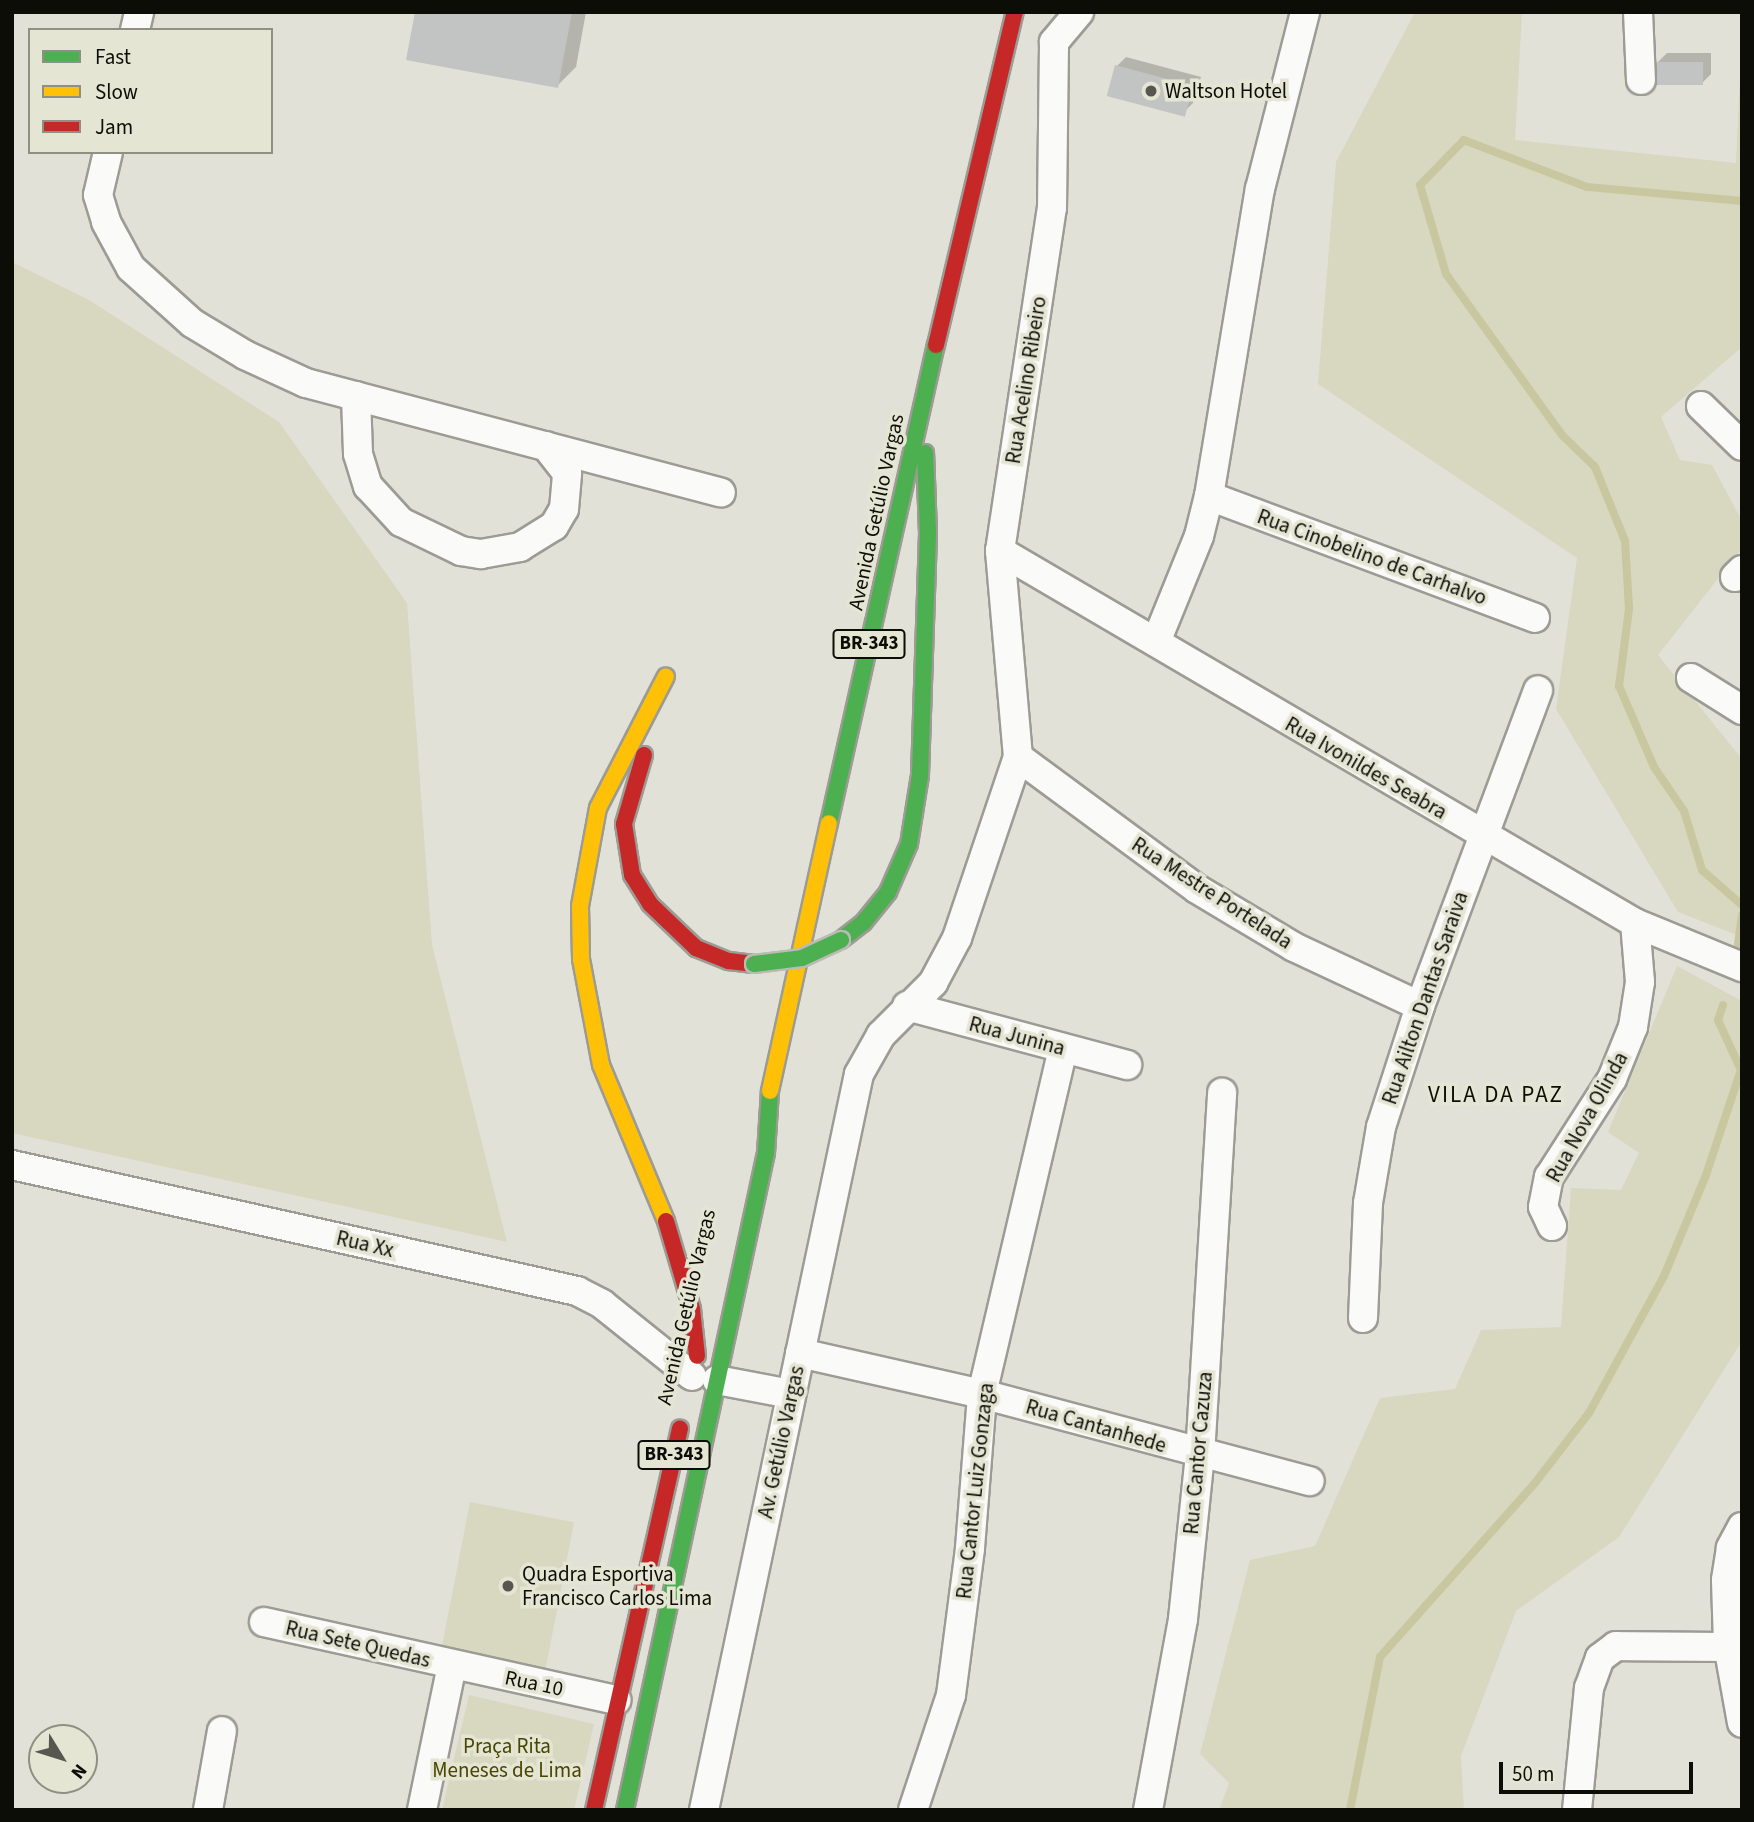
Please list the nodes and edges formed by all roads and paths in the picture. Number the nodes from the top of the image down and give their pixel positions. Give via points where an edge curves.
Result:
1 (1079, 12) edge
2 (1305, 12) edge
3 (1638, 12) edge
4 (1013, 20) edge
5 (1054, 42) junction
6 (1641, 80) dead end
7 (108, 154) edge
8 (356, 396) junction
9 (923, 400) junction
10 (1701, 406) dead end
11 (546, 446) junction
12 (1742, 446) edge
13 (721, 492) dead end
14 (1209, 496) junction
15 (1000, 551) junction
16 (1535, 618) dead end
17 (1156, 642) junction
18 (1691, 678) dead end
19 (1538, 690) dead end
20 (1742, 710) edge
21 (1018, 757) junction
22 (1482, 835) junction
23 (1635, 923) junction
24 (1742, 967) edge
25 (907, 1006) junction
26 (1420, 1006) junction
27 (1063, 1048) junction
28 (1127, 1065) dead end
29 (1222, 1093) dead end
30 (767, 1105) junction
31 (748, 1137) dead end
32 (12, 1165) edge
33 (1552, 1226) dead end
34 (708, 1304) dead end
35 (1363, 1318) dead end
36 (800, 1353) junction
37 (699, 1375) junction
38 (791, 1394) junction
39 (982, 1394) junction
40 (682, 1417) dead end
41 (1200, 1455) junction
42 (1310, 1481) dead end
43 (1742, 1527) edge
44 (264, 1622) dead end
45 (1735, 1646) edge
46 (452, 1665) junction
47 (1740, 1695) edge
48 (616, 1700) junction
49 (1742, 1723) edge
50 (222, 1731) dead end
51 (208, 1810) edge
52 (422, 1810) edge
53 (594, 1810) edge
54 (625, 1810) edge
55 (704, 1810) edge
56 (914, 1810) edge
57 (1147, 1810) edge
58 (1577, 1810) edge

1 - 5 street
2 - 14 street via 1260,189
3 - 6 street
4 - 5 street
4 - 9 highway, Avenida Getúlio Vargas / BR-343
5 - 15 street, Rua Acelino Ribeiro via 1052,208
7 - 8 street via 99,195 106,222 131,268 191,323 245,355 306,383
8 - 11 street
8 - 11 street via 358,454 372,492 401,522 461,551 481,554 520,547 554,526 564,509 566,473
9 - 30 highway, Avenida Getúlio Vargas / BR-343
9 - 37 highway, bridge via 928,533 920,775 909,844 888,892 863,923 841,940 802,958 754,964 729,961 696,948 650,904 632,875 624,824 666,676 598,808 580,906 581,959 601,1065 671,1234 692,1309
10 - 12 street
11 - 13 street
14 - 16 street, Rua Cinobelino de Carhalvo
14 - 17 street via 1199,536
15 - 17 street, Rua Ivonildes Seabra
15 - 21 street, Rua Acelino Ribeiro
17 - 22 street, Rua Ivonildes Seabra
18 - 20 street
19 - 22 street, Rua Ailton Dantas Saraiva
21 - 25 street, Av. Getúlio Vargas via 957,938 933,983
21 - 26 street, Rua Mestre Portelada via 1197,889 1294,947
22 - 23 street, Rua Ivonildes Seabra
22 - 26 street, Rua Ailton Dantas Saraiva
23 - 24 street, Rua Ivonildes Seabra
23 - 33 street, Rua Nova Olinda via 1640,982 1633,1027 1612,1079 1549,1177 1543,1208
25 - 27 street, Rua Junina
25 - 36 street, Av. Getúlio Vargas via 881,1035 859,1074
26 - 35 street, Rua Ailton Dantas Saraiva via 1381,1127 1368,1203
27 - 28 street, Rua Junina
27 - 39 street, Rua Cantor Luiz Gonzaga
29 - 41 street, Rua Cantor Cazuza
30 - 31 highway, Avenida Getúlio Vargas / BR-343
30 - 37 highway, Avenida Getúlio Vargas / BR-343 via 766,1153
32 - 37 street, Rua Xx via 577,1291
34 - 37 highway, Avenida Getúlio Vargas / BR-343
36 - 38 street, Av. Getúlio Vargas
36 - 39 street, Rua Cantanhede
37 - 38 street
37 - 54 highway, Avenida Getúlio Vargas / BR-343
38 - 55 street, Av. Getúlio Vargas
39 - 41 street, Rua Cantanhede
39 - 56 street, Rua Cantor Luiz Gonzaga via 970,1548 951,1695
40 - 48 highway, Avenida Getúlio Vargas / BR-343
41 - 42 street, Rua Cantanhede
41 - 57 street, Rua Cantor Cazuza via 1183,1619
43 - 45 street via 1731,1549 1726,1580
44 - 46 street, Rua Sete Quedas
45 - 47 street
45 - 58 street via 1616,1646 1600,1658 1589,1688
46 - 48 street, Rua 10
46 - 52 street
47 - 49 street
48 - 53 highway, Avenida Getúlio Vargas / BR-343
50 - 51 street

